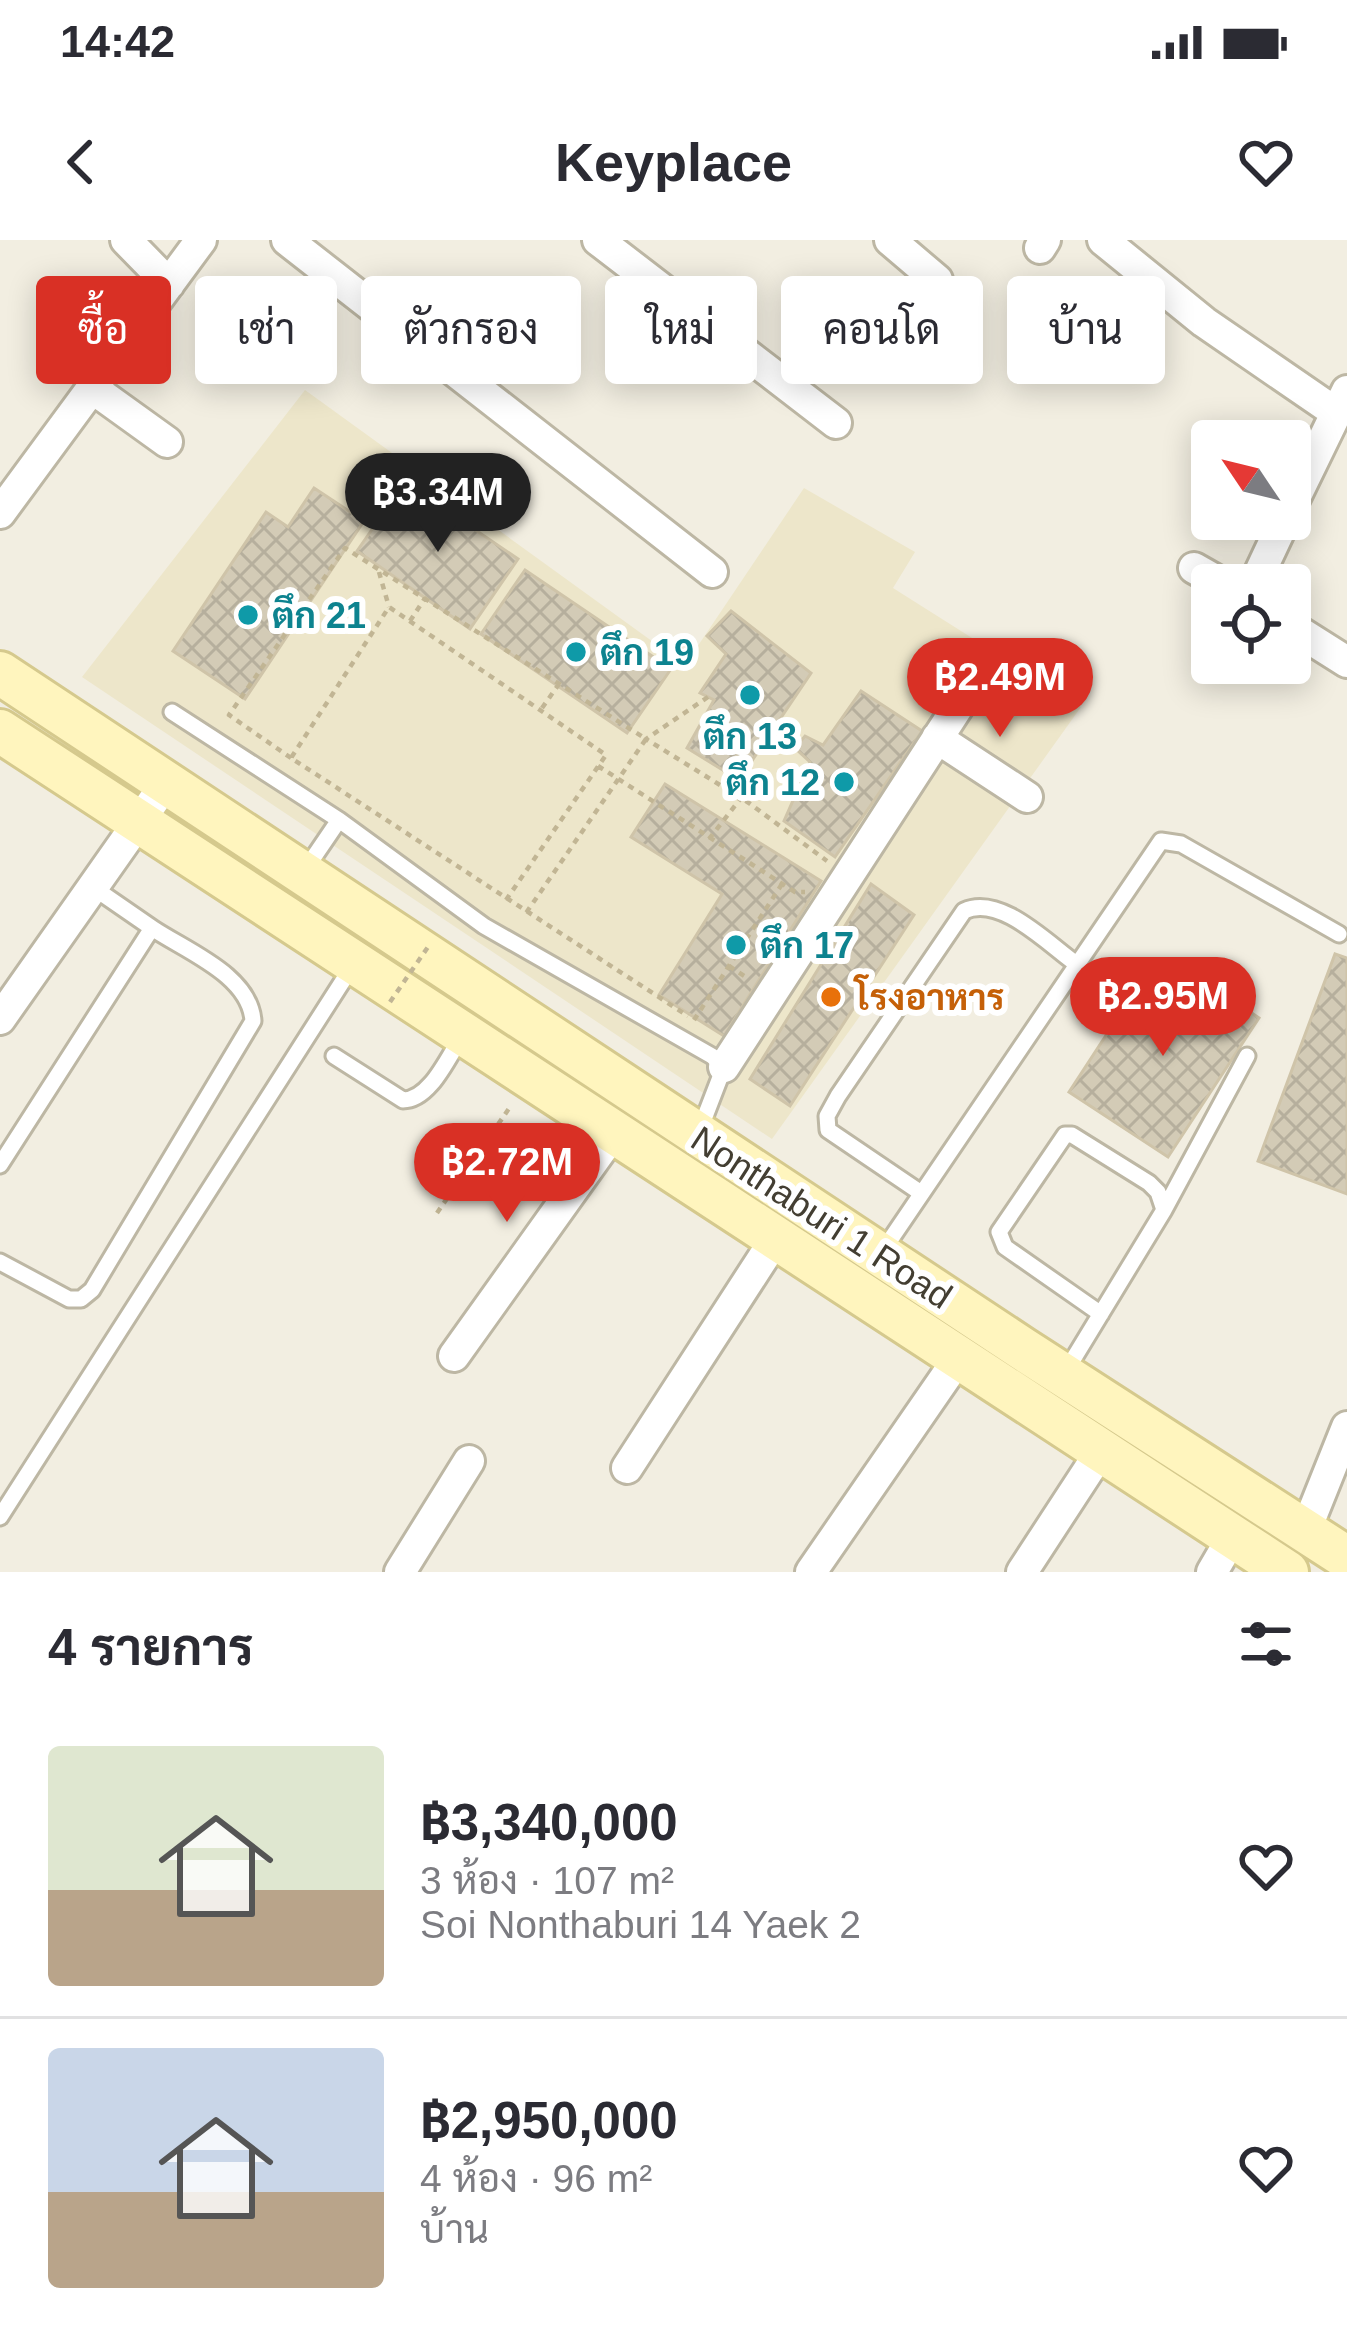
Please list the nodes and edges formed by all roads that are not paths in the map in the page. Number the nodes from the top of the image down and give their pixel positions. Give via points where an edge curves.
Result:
1 (126, 240) edge
2 (147, 240) edge
3 (201, 240) edge
4 (287, 240) edge
5 (598, 240) edge
6 (890, 240) edge
7 (1103, 240) edge
8 (932, 276) edge
9 (174, 278) junction
10 (92, 388) junction
11 (1341, 402) edge
12 (836, 423) dead end
13 (167, 442) dead end
14 (1311, 464) edge
15 (0, 513) edge
16 (712, 572) dead end
17 (1311, 639) edge
18 (1347, 662) edge
19 (0, 673) edge
20 (974, 682) dead end
21 (172, 712) dead end
22 (0, 731) edge
23 (937, 737) junction
24 (166, 783) junction
25 (1028, 797) dead end
26 (339, 820) junction
27 (140, 823) junction
28 (303, 873) junction
29 (94, 888) junction
30 (152, 928) junction
31 (1339, 934) dead end
32 (354, 963) junction
33 (1075, 963) junction
34 (0, 1019) edge
35 (463, 1034) junction
36 (334, 1056) dead end
37 (1247, 1056) dead end
38 (730, 1057) junction
39 (614, 1132) junction
40 (698, 1135) junction
41 (0, 1166) edge
42 (921, 1193) junction
43 (1164, 1210) junction
44 (776, 1238) junction
45 (880, 1255) junction
46 (0, 1262) edge
47 (1101, 1314) junction
48 (454, 1356) dead end
49 (958, 1359) junction
50 (1064, 1375) junction
51 (1347, 1427) edge
52 (1101, 1451) junction
53 (469, 1461) dead end
54 (627, 1468) dead end
55 (0, 1516) edge
56 (1305, 1532) junction
57 (1222, 1554) edge
58 (1347, 1558) edge
59 (400, 1572) edge
60 (811, 1572) edge
61 (1022, 1572) edge
62 (1287, 1572) edge

1 - 9 street
2 - 9 street
3 - 9 street
4 - 16 street
5 - 12 street
6 - 8 street
7 - 11 street via 1204,322
9 - 10 street
10 - 13 street
10 - 15 street
11 - 14 street
17 - 18 street
19 - 24 main road, Nonthaburi 1 Road
20 - 23 street
21 - 26 lane
22 - 27 main road, Nonthaburi 1 Road
23 - 25 street
23 - 38 street
24 - 27 street
24 - 28 main road, Nonthaburi 1 Road
26 - 28 lane
26 - 38 lane via 484,926 712,1056
27 - 29 street
27 - 32 main road, Nonthaburi 1 Road
28 - 40 main road, Nonthaburi 1 Road
29 - 30 lane
29 - 34 street
30 - 41 lane
30 - 46 lane via 233,981 252,1004 253,1021 92,1290 69,1299
31 - 33 lane via 1180,844 1161,841
32 - 35 main road, Nonthaburi 1 Road
32 - 55 lane
33 - 42 lane
33 - 42 lane via 998,909 964,911 838,1096 828,1130
35 - 36 lane via 412,1101
35 - 39 main road, Nonthaburi 1 Road
37 - 43 lane
38 - 40 lane
39 - 44 main road, Nonthaburi 1 Road
39 - 48 street
40 - 45 main road, Nonthaburi 1 Road
42 - 45 lane
43 - 47 lane
43 - 47 lane via 1149,1183 1065,1135 999,1232 1005,1247
44 - 49 main road, Nonthaburi 1 Road
44 - 54 street
45 - 50 main road, Nonthaburi 1 Road
47 - 50 lane
49 - 52 main road, Nonthaburi 1 Road
49 - 60 street
50 - 56 main road, Nonthaburi 1 Road
51 - 56 street
52 - 57 main road, Nonthaburi 1 Road
52 - 61 street
53 - 59 street
56 - 58 main road, Nonthaburi 1 Road
57 - 62 main road, Nonthaburi 1 Road

